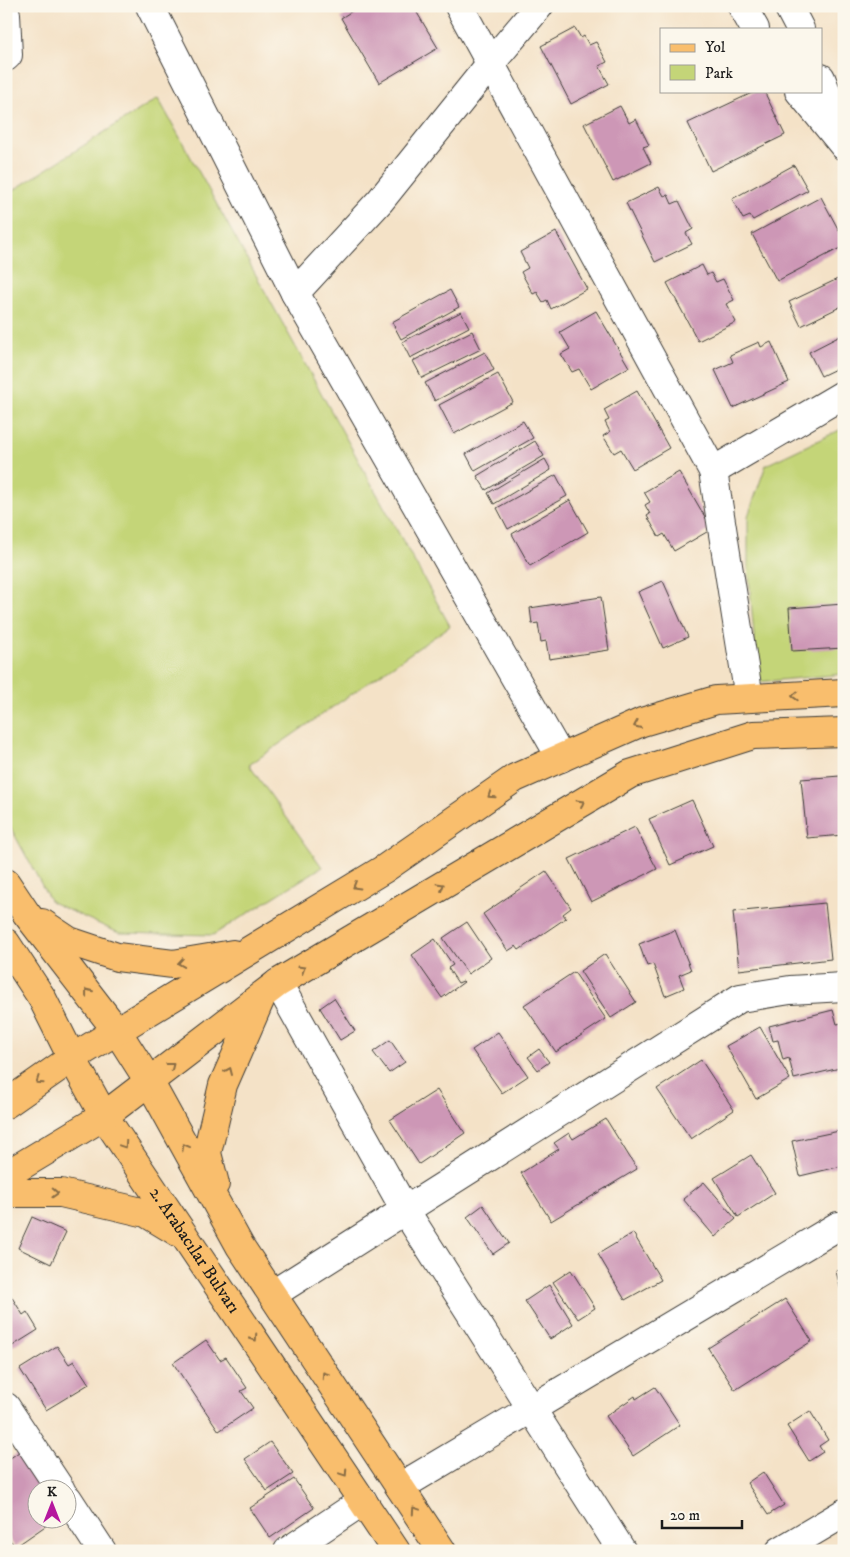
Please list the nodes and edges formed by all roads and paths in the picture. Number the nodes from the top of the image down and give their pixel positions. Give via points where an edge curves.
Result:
1 (150, 6) edge
2 (459, 6) edge
3 (540, 6) edge
4 (742, 6) edge
5 (788, 6) edge
6 (6, 14) edge
7 (754, 28) edge
8 (799, 28) edge
9 (6, 57) edge
10 (491, 63) junction
11 (822, 81) edge
12 (800, 92) edge
13 (844, 136) edge
14 (844, 146) edge
15 (295, 293) junction
16 (844, 394) edge
17 (712, 471) junction
18 (844, 693) edge
19 (749, 698) junction
20 (844, 732) edge
21 (561, 758) junction
22 (6, 883) edge
23 (26, 913) junction
24 (6, 943) edge
25 (247, 952) junction
26 (844, 988) edge
27 (270, 990) junction
28 (117, 1031) junction
29 (72, 1058) junction
30 (150, 1083) junction
31 (6, 1104) edge
32 (104, 1116) junction
33 (6, 1175) edge
34 (6, 1193) edge
35 (405, 1210) junction
36 (225, 1219) junction
37 (844, 1226) edge
38 (187, 1237) junction
39 (284, 1287) dead end
40 (6, 1407) edge
41 (532, 1409) junction
42 (54, 1480) edge
43 (400, 1487) junction
44 (363, 1501) junction
45 (844, 1513) edge
46 (78, 1515) edge
47 (102, 1551) edge
48 (288, 1551) edge
49 (396, 1551) edge
50 (442, 1551) edge
51 (622, 1551) edge
52 (780, 1551) edge

1 - 15 street
2 - 10 street
3 - 10 street
4 - 7 street
5 - 8 street
6 - 9 street
10 - 15 street via 380,201
10 - 17 street
11 - 13 street
12 - 14 street
15 - 21 street
16 - 17 street
17 - 19 street
18 -> 19 main road
19 -> 21 main road via 716,700 642,722
27 -> 20 main road via 630,774 753,736
21 -> 25 main road via 515,778 384,869
22 - 23 main road
25 -> 23 main road via 172,964 117,957 69,941
28 -> 23 main road
24 - 29 main road, 2. Arabacılar Bulvarı via 42,998
25 - 28 main road
26 - 35 street via 790,990 740,998
30 -> 27 main road
27 - 35 street
36 -> 27 main road via 207,1152 223,1086
28 - 29 main road
28 - 30 main road
29 -> 31 main road
29 - 32 main road, 2. Arabacılar Bulvarı
30 - 32 main road
36 -> 30 main road
32 - 33 main road
32 -> 38 main road, 2. Arabacılar Bulvarı
34 -> 38 main road via 61,1193 146,1213
35 - 39 street
35 - 41 street
43 -> 36 main road
37 - 41 street via 838,1226
38 -> 44 main road, 2. Arabacılar Bulvarı
40 - 42 street
41 - 43 street
41 - 51 street
50 -> 43 main road
44 - 48 street
44 - 49 main road, 2. Arabacılar Bulvarı
45 - 52 street
46 - 47 street

